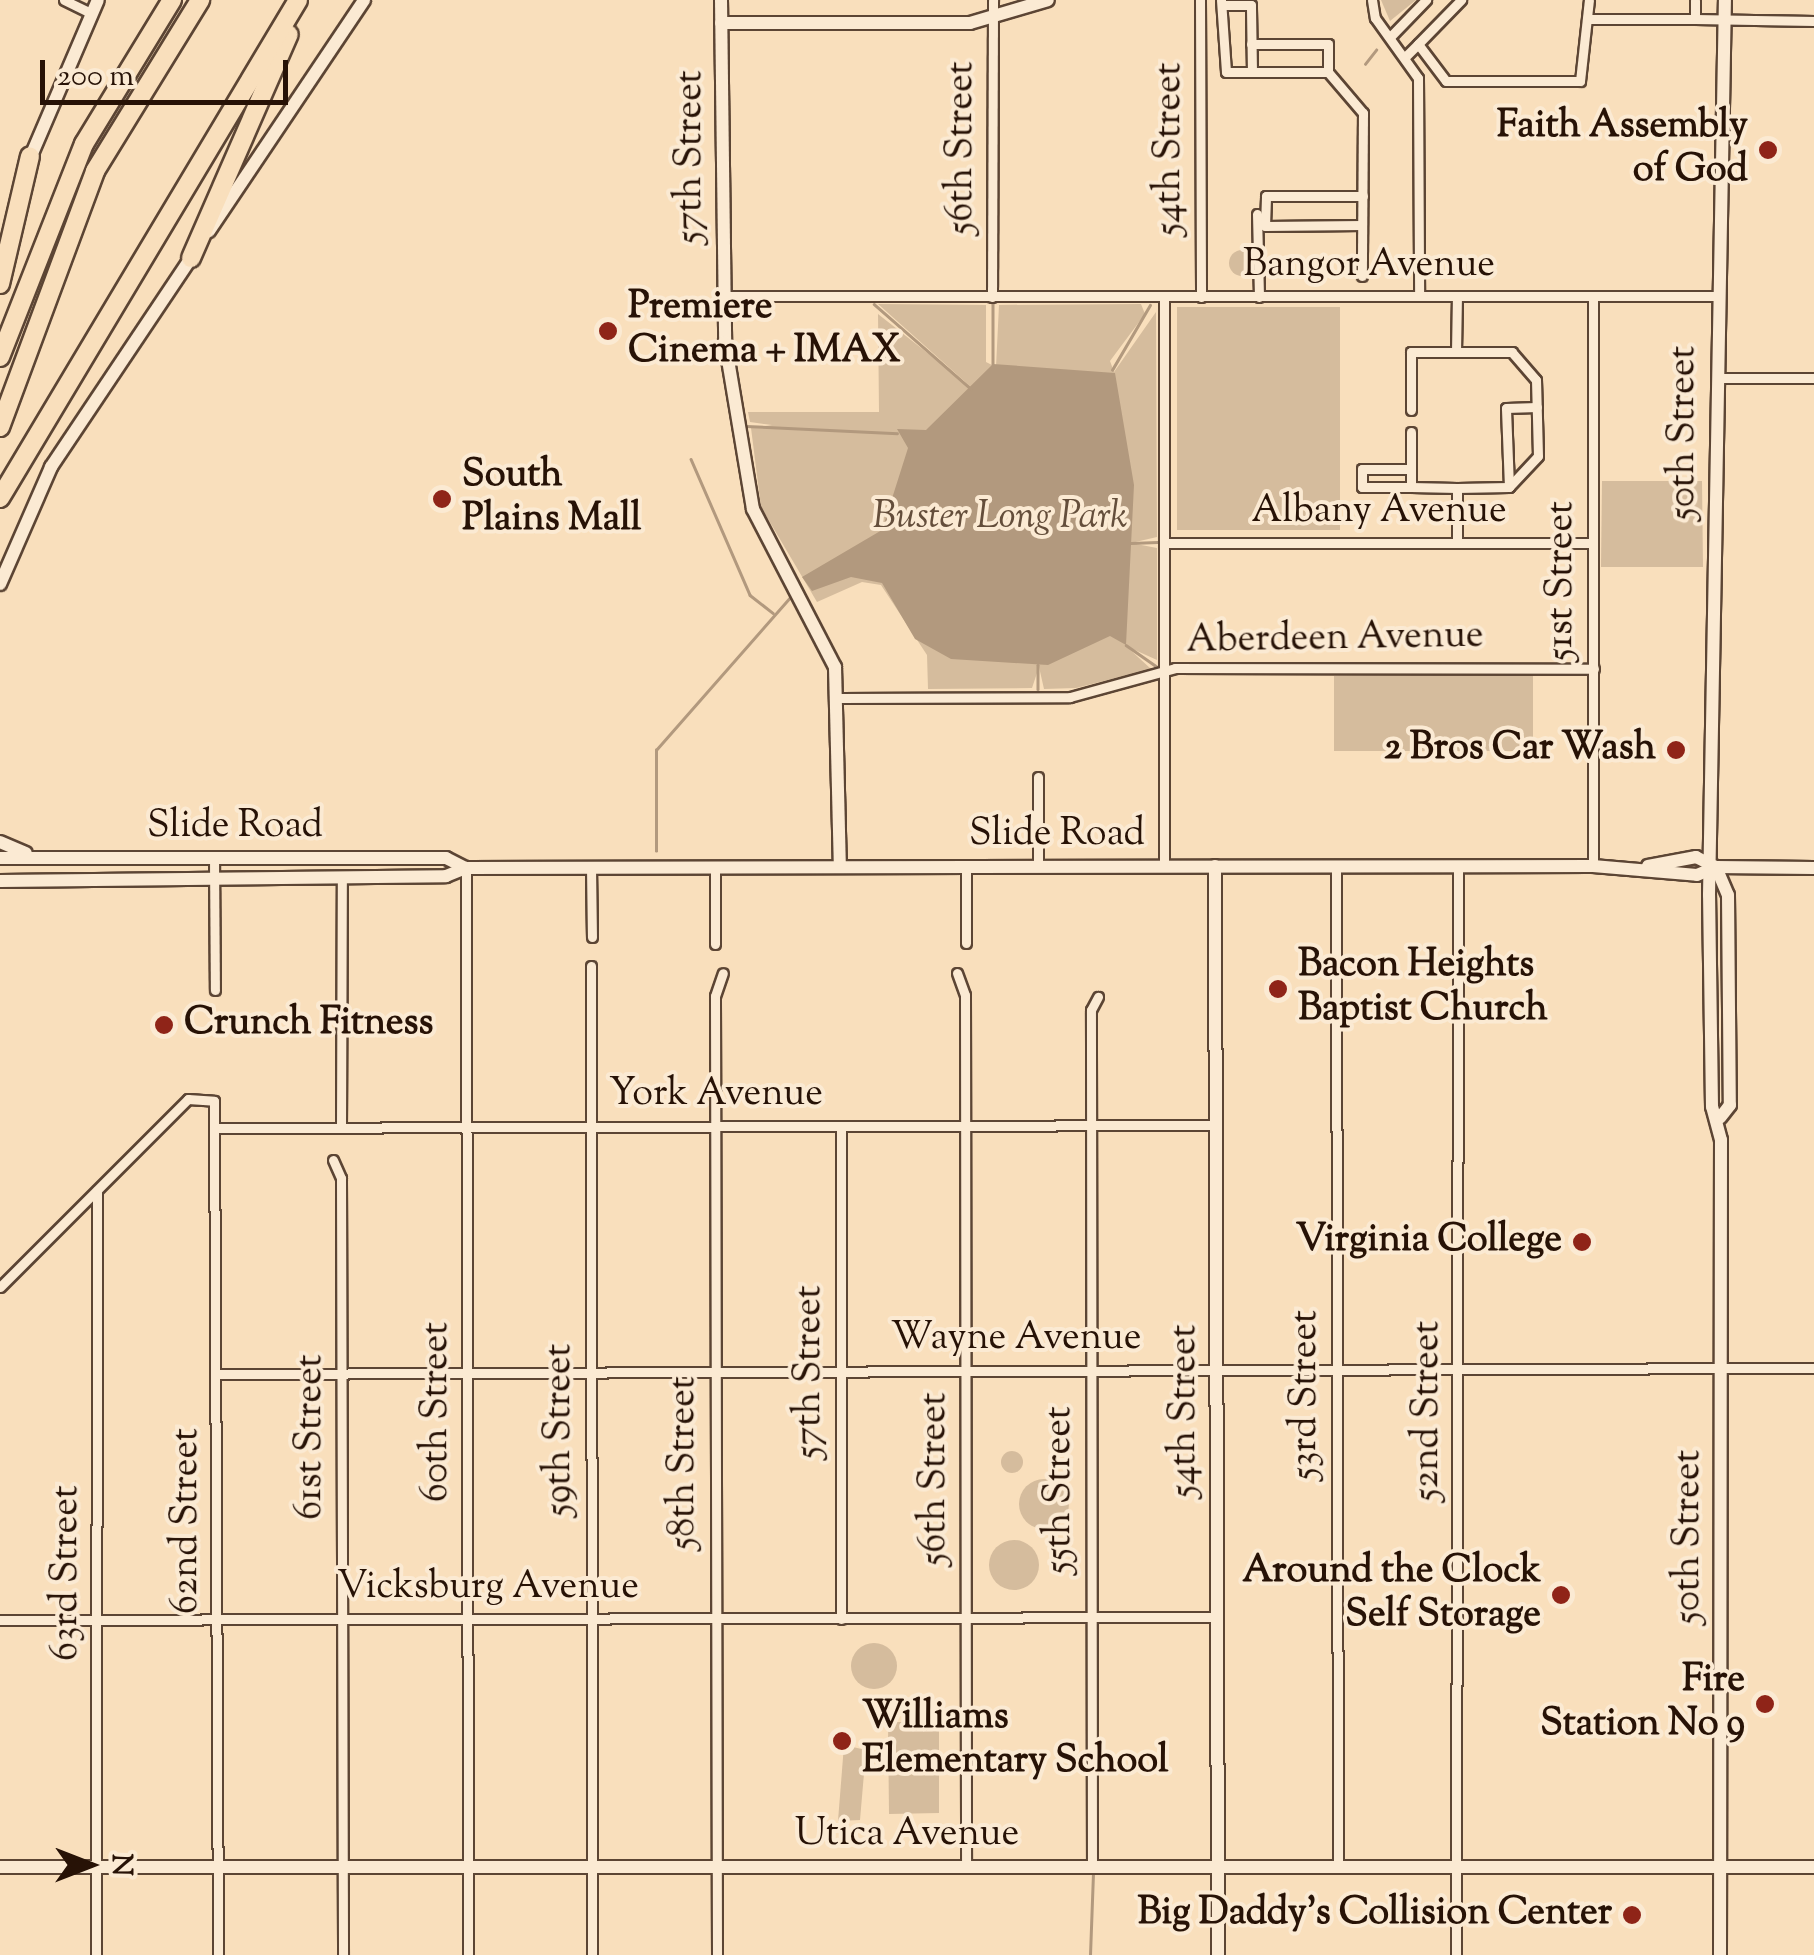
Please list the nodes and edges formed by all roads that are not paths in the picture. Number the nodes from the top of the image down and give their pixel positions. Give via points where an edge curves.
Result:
1 (64, 0) edge
2 (159, 0) edge
3 (172, 0) edge
4 (200, 0) edge
5 (300, 0) edge
6 (364, 0) edge
7 (721, 0) edge
8 (993, 0) edge
9 (1048, 0) edge
10 (1200, 0) edge
11 (1372, 0) edge
12 (1426, 0) edge
13 (1461, 0) edge
14 (1589, 0) edge
15 (1696, 0) edge
16 (1725, 0) edge
17 (1223, 2) edge
18 (95, 6) edge
19 (1589, 19) junction
20 (1695, 19) junction
21 (993, 21) junction
22 (1725, 21) junction
23 (1814, 21) edge
24 (721, 23) junction
25 (1390, 36) junction
26 (1252, 44) junction
27 (1418, 44) junction
28 (1406, 56) junction
29 (1252, 72) junction
30 (1328, 72) junction
31 (92, 129) junction
32 (30, 156) junction
33 (1363, 196) junction
34 (1258, 214) dead end
35 (1362, 226) junction
36 (0, 246) edge
37 (191, 258) junction
38 (1362, 276) dead end
39 (0, 284) edge
40 (722, 296) junction
41 (1419, 296) junction
42 (1457, 296) junction
43 (1592, 296) junction
44 (1716, 296) junction
45 (992, 297) junction
46 (1164, 297) junction
47 (1201, 297) junction
48 (1259, 297) junction
49 (1456, 352) junction
50 (0, 357) edge
51 (1714, 378) junction
52 (1814, 378) edge
53 (1537, 407) junction
54 (1411, 410) dead end
55 (0, 427) edge
56 (1411, 432) dead end
57 (1411, 468) junction
58 (1412, 487) junction
59 (1508, 487) junction
60 (1457, 488) junction
61 (0, 498) edge
62 (1457, 542) junction
63 (1164, 543) junction
64 (1593, 543) junction
65 (0, 584) edge
66 (1594, 669) junction
67 (1165, 672) junction
68 (840, 698) junction
69 (1038, 777) dead end
70 (0, 842) edge
71 (53, 857) junction
72 (0, 858) edge
73 (214, 858) junction
74 (966, 866) junction
75 (1038, 866) junction
76 (1164, 866) junction
77 (1214, 866) junction
78 (1336, 866) junction
79 (1458, 866) junction
80 (1592, 866) junction
81 (1716, 866) junction
82 (716, 867) junction
83 (840, 867) junction
84 (466, 868) junction
85 (591, 868) junction
86 (1814, 868) edge
87 (214, 877) junction
88 (342, 877) junction
89 (2, 882) edge
90 (592, 936) dead end
91 (966, 943) dead end
92 (716, 944) dead end
93 (590, 966) dead end
94 (723, 973) dead end
95 (958, 973) dead end
96 (215, 990) dead end
97 (1098, 997) dead end
98 (1215, 1125) junction
99 (591, 1126) junction
100 (715, 1126) junction
101 (841, 1126) junction
102 (965, 1126) junction
103 (1091, 1126) junction
104 (467, 1127) junction
105 (218, 1128) junction
106 (341, 1128) junction
107 (333, 1160) dead end
108 (96, 1190) junction
109 (0, 1286) edge
110 (1719, 1368) junction
111 (1814, 1368) edge
112 (841, 1370) junction
113 (965, 1370) junction
114 (1090, 1370) junction
115 (1216, 1370) junction
116 (1336, 1370) junction
117 (1459, 1370) junction
118 (715, 1371) junction
119 (342, 1373) junction
120 (468, 1373) junction
121 (591, 1373) junction
122 (218, 1374) junction
123 (1217, 1617) junction
124 (592, 1618) junction
125 (716, 1618) junction
126 (842, 1618) junction
127 (966, 1618) junction
128 (1091, 1618) junction
129 (342, 1619) junction
130 (468, 1619) junction
131 (0, 1620) edge
132 (98, 1620) junction
133 (218, 1620) junction
134 (1218, 1865) junction
135 (1338, 1865) junction
136 (1460, 1865) junction
137 (468, 1866) junction
138 (592, 1866) junction
139 (716, 1866) junction
140 (966, 1866) junction
141 (1092, 1866) junction
142 (1720, 1866) junction
143 (0, 1867) edge
144 (97, 1867) junction
145 (219, 1867) junction
146 (342, 1867) junction
147 (1814, 1867) edge
148 (96, 1955) edge
149 (218, 1955) edge
150 (343, 1955) edge
151 (468, 1955) edge
152 (592, 1955) edge
153 (717, 1955) edge
154 (1218, 1955) edge
155 (1456, 1955) edge
156 (1720, 1955) edge

1 - 18 street
2 - 31 highway via 105,86
3 - 31 highway
4 - 55 highway via 89,184
5 - 37 highway
5 - 61 highway
6 - 37 main road
7 - 24 main road
8 - 21 street, 56th Street
9 - 21 main road
10 - 47 street, 54th Street
11 - 25 street
12 - 25 street
13 - 27 street
14 - 19 street
15 - 20 street
16 - 22 main road, 50th Street
17 - 26 street via 1251,4
17 - 29 street via 1226,72
18 - 32 main road
19 - 20 street
19 - 27 street via 1580,81 1440,80
20 - 22 street
21 - 24 main road
21 - 45 street, 56th Street
22 - 23 street
22 - 44 main road, 50th Street
24 - 40 main road, 57th Street
25 - 28 street
26 - 29 street
26 - 30 street via 1328,44
27 - 28 street
28 - 41 street via 1420,92
29 - 30 street
30 - 33 street via 1363,114
31 - 50 highway
32 - 36 main road
32 - 39 highway
33 - 35 street
33 - 35 street via 1266,196 1265,226
34 - 48 street
35 - 38 street
37 - 65 main road via 51,467
40 - 45 street, Bangor Avenue
40 - 68 main road, 57th Street via 751,501 822,629
41 - 42 street, Bangor Avenue
41 - 48 street, Bangor Avenue
42 - 43 street, Bangor Avenue
42 - 49 street
43 - 44 street, Bangor Avenue
43 - 64 street, 51st Street
44 - 51 main road, 50th Street
45 - 46 street, Bangor Avenue
46 - 47 street, Bangor Avenue
46 - 63 street
47 - 48 street, Bangor Avenue
49 - 53 street via 1512,352 1536,380
49 - 54 street via 1411,352
51 - 52 street
51 - 81 main road, 50th Street
53 - 59 street via 1538,456
53 - 59 street via 1506,408
56 - 57 street
57 - 58 street
57 - 58 street via 1362,468 1362,487
58 - 60 street
59 - 60 street
60 - 62 street
62 - 63 street, Albany Avenue
62 - 64 street, Albany Avenue
63 - 67 street
64 - 66 street, 51st Street
66 - 67 street, Aberdeen Avenue
66 - 80 street, 51st Street
67 - 68 street, Aberdeen Avenue via 1070,697
67 - 76 street
68 - 83 main road, 57th Street
69 - 75 street
70 - 71 main road
71 - 72 main road, Slide Road
71 - 73 main road, Slide Road
73 - 84 main road, Slide Road via 446,858
73 - 87 street
74 - 75 main road, Slide Road
74 - 83 main road, Slide Road
74 - 91 street
75 - 76 main road, Slide Road
76 - 77 main road, Slide Road
77 - 78 main road, Slide Road
77 - 98 main road, 54th Street
78 - 79 main road, Slide Road
78 - 116 street, 53rd Street
79 - 80 main road, Slide Road
79 - 117 street, 52nd Street
80 - 81 main road, Slide Road via 1648,866 1697,876
81 - 86 main road, Slide Road
81 - 110 main road, 50th Street via 1728,895 1730,1105 1720,1118
82 - 83 main road, Slide Road
82 - 85 main road, Slide Road
82 - 92 street
84 - 85 main road, Slide Road
84 - 88 main road, Slide Road
84 - 104 street, 60th Street
85 - 90 street
87 - 88 main road, Slide Road
87 - 89 main road, Slide Road
87 - 96 street
88 - 106 street
93 - 99 street, 59th Street
94 - 100 street, 58th Street via 715,982
95 - 102 street, 56th Street via 965,987
97 - 103 street, 55th Street
98 - 103 street, York Avenue
98 - 115 main road, 54th Street
99 - 100 street, York Avenue
99 - 104 street, York Avenue
99 - 121 street, 59th Street
100 - 101 street, York Avenue
100 - 118 street, 58th Street
101 - 102 street, York Avenue
101 - 112 street, 57th Street
102 - 103 street, York Avenue
102 - 113 street, 56th Street
103 - 114 street, 55th Street
104 - 106 street, York Avenue
104 - 120 street, 60th Street
105 - 106 street, York Avenue
105 - 108 street, 62nd Street via 217,1106 203,1094
105 - 122 street, 62nd Street
107 - 119 street, 61st Street via 341,1178
108 - 109 street
108 - 132 street, 63rd Street
110 - 111 street, Wayne Avenue
110 - 117 street, Wayne Avenue
110 - 142 main road, 50th Street
112 - 113 street, Wayne Avenue
112 - 118 street, Wayne Avenue
112 - 126 street, 57th Street
113 - 114 street, Wayne Avenue
113 - 127 street, 56th Street
114 - 115 street, Wayne Avenue
114 - 128 street, 55th Street
115 - 116 street, Wayne Avenue
115 - 123 main road, 54th Street
116 - 117 street, Wayne Avenue
116 - 135 street, 53rd Street
117 - 136 street, 52nd Street
118 - 121 street, Wayne Avenue
118 - 125 street, 58th Street
119 - 120 street, Wayne Avenue
119 - 122 street, Wayne Avenue
119 - 129 street, 61st Street
120 - 121 street, Wayne Avenue
120 - 130 street, 60th Street
121 - 124 street, 59th Street
122 - 133 street, 62nd Street
123 - 128 street, Vicksburg Avenue
123 - 134 main road, 54th Street
124 - 125 street, Vicksburg Avenue
124 - 130 street, Vicksburg Avenue
124 - 138 street, 59th Street
125 - 126 street, Vicksburg Avenue
125 - 139 street, 58th Street
126 - 127 street, Vicksburg Avenue
127 - 128 street, Vicksburg Avenue
127 - 140 street, 56th Street
128 - 141 street, 55th Street
129 - 130 street, Vicksburg Avenue
129 - 133 street, Vicksburg Avenue
129 - 146 street, 61st Street
130 - 137 street, 60th Street
131 - 132 street, Vicksburg Avenue
132 - 133 street, Vicksburg Avenue
132 - 144 street, 63rd Street
133 - 145 street, 62nd Street
134 - 135 main road, Utica Avenue
134 - 141 main road, Utica Avenue
134 - 154 main road, 54th Street
135 - 136 main road, Utica Avenue
136 - 142 main road, Utica Avenue
136 - 155 street, 52nd Street
137 - 138 main road, Utica Avenue
137 - 146 main road, Utica Avenue
137 - 151 street, 60th Street
138 - 139 main road, Utica Avenue
138 - 152 street, 59th Street
139 - 140 main road, Utica Avenue
139 - 153 street, 58th Street
140 - 141 main road, Utica Avenue
142 - 147 main road, Utica Avenue
142 - 156 main road, 50th Street
143 - 144 main road, Utica Avenue
144 - 145 main road, Utica Avenue
144 - 148 street, 63rd Street
145 - 146 main road, Utica Avenue
145 - 149 street, 62nd Street
146 - 150 street, 61st Street

